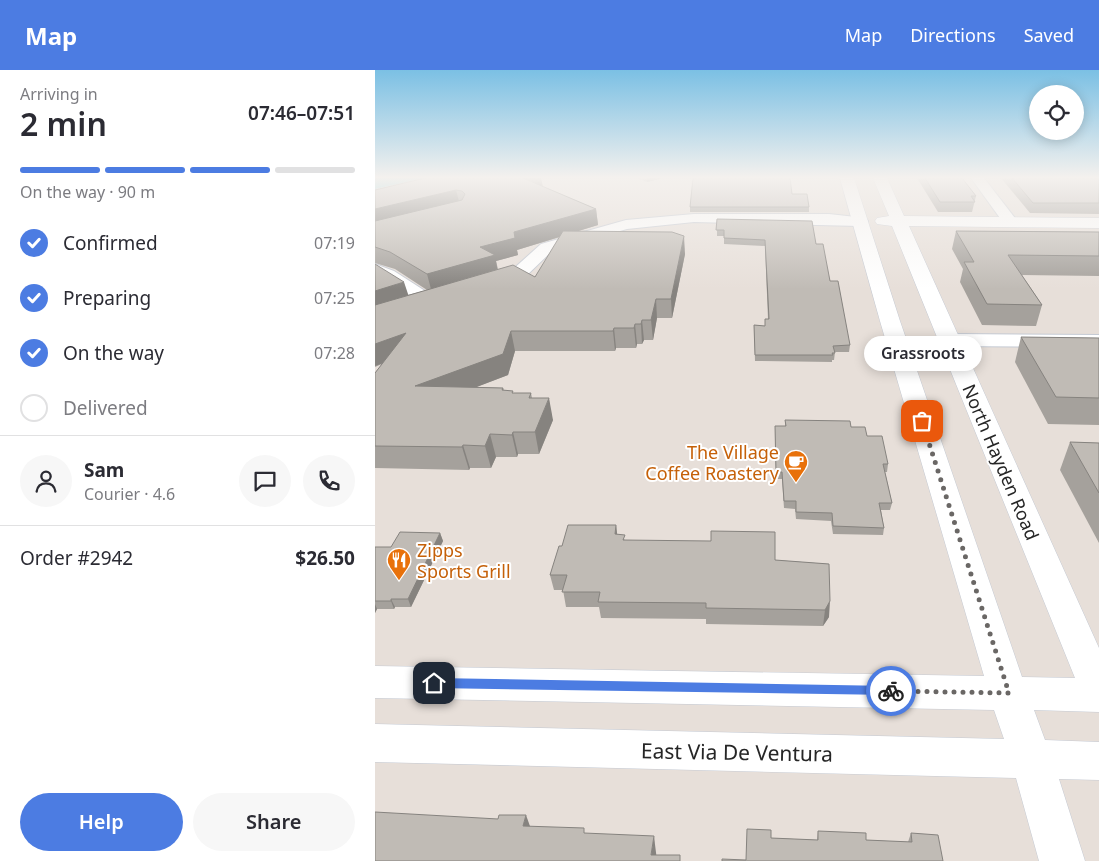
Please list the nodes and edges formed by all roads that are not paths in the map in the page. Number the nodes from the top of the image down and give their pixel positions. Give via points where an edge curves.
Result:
1 (858, 215) edge
2 (896, 215) edge
3 (1005, 215) edge
4 (860, 221) junction
5 (899, 221) junction
6 (1010, 222) junction
7 (1099, 223) edge
8 (375, 269) edge
9 (473, 288) edge
10 (411, 308) edge
11 (948, 340) junction
12 (1099, 341) edge
13 (375, 682) edge
14 (1099, 690) edge
15 (1009, 693) junction
16 (1099, 694) edge
17 (375, 743) edge
18 (1031, 760) junction
19 (1099, 761) edge
20 (1062, 861) edge

1 - 4 main road
2 - 5 main road, North Hayden Road
3 - 6 street
4 - 5 main road
4 - 9 street via 693,222 676,219 627,225 547,247 517,275
4 - 15 main road
5 - 6 main road
5 - 11 main road, North Hayden Road
6 - 7 main road
8 - 10 street via 437,299
11 - 12 street
11 - 14 main road, North Hayden Road
13 - 15 main road
15 - 16 main road
15 - 18 main road
17 - 18 main road, East Via De Ventura
18 - 19 main road, East Via De Ventura
18 - 20 main road

